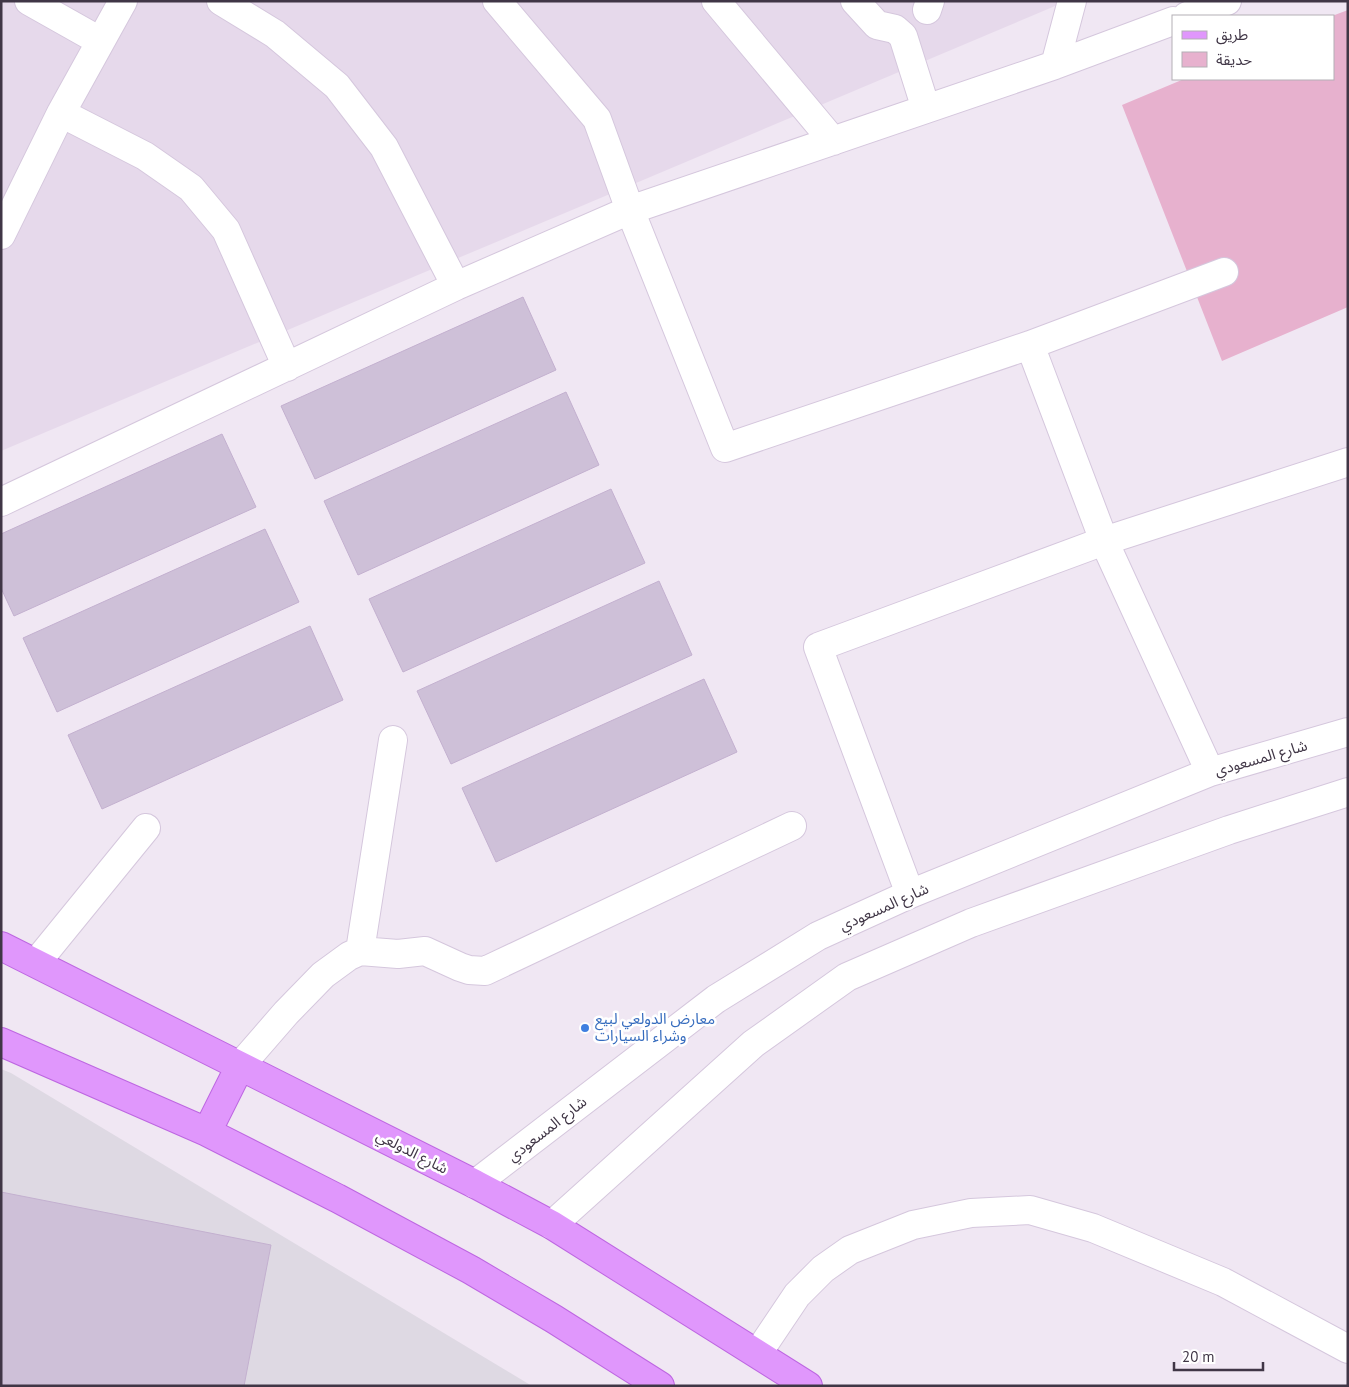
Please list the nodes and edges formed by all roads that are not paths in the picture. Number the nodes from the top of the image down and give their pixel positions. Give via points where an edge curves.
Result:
1 (29, 1) edge
2 (123, 1) edge
3 (221, 1) edge
4 (497, 1) edge
5 (716, 1) edge
6 (856, 1) edge
7 (1072, 1) edge
8 (1227, 1) edge
9 (1189, 15) edge
10 (1172, 21) edge
11 (100, 41) junction
12 (1055, 65) junction
13 (926, 109) junction
14 (61, 113) junction
15 (833, 141) junction
16 (630, 210) junction
17 (1, 235) edge
18 (1224, 272) dead end
19 (456, 286) junction
20 (1030, 346) junction
21 (287, 367) junction
22 (1348, 462) edge
23 (1, 502) edge
24 (1104, 541) junction
25 (1348, 732) edge
26 (393, 740) dead end
27 (1210, 772) junction
28 (1348, 792) edge
29 (792, 826) dead end
30 (146, 828) dead end
31 (910, 894) junction
32 (1, 946) edge
33 (360, 951) junction
34 (36, 963) junction
35 (1, 1042) edge
36 (240, 1066) junction
37 (207, 1132) junction
38 (476, 1184) junction
39 (552, 1225) junction
40 (1348, 1349) edge
41 (758, 1353) junction
42 (660, 1386) edge
43 (808, 1386) edge

1 - 11 street
2 - 11 street
3 - 19 street via 275,34 337,86 384,147
4 - 16 street via 597,119
5 - 15 street
6 - 13 street via 878,25 895,29 904,36
7 - 12 street
8 - 9 street
10 - 12 street
11 - 14 street
12 - 13 street
13 - 15 street
14 - 17 street
14 - 21 street via 145,156 190,188 226,230
15 - 16 street
16 - 19 street
16 - 20 street via 725,448
18 - 20 street
19 - 21 street
20 - 24 street
21 - 23 street
22 - 24 street
24 - 27 street
24 - 31 street via 818,647
25 - 27 street, شارع المسعودي
26 - 33 street
27 - 31 street, شارع المسعودي
28 - 39 street via 1229,830 971,924 846,977 753,1044
29 - 33 street via 486,971 469,970 425,951 398,954
30 - 34 street
31 - 38 street, شارع المسعودي via 818,936 716,999
32 - 34 main road, شارع الدولعي
33 - 36 street via 323,975
34 - 36 main road, شارع الدولعي
35 - 37 main road
36 - 37 main road
36 - 38 main road, شارع الدولعي
37 - 42 main road via 471,1270
38 - 39 main road, شارع الدولعي
39 - 41 main road, شارع الدولعي
40 - 41 street via 1224,1282 1093,1228 1030,1210 971,1212 913,1225 850,1250 822,1269 797,1295
41 - 43 main road, شارع الدولعي

